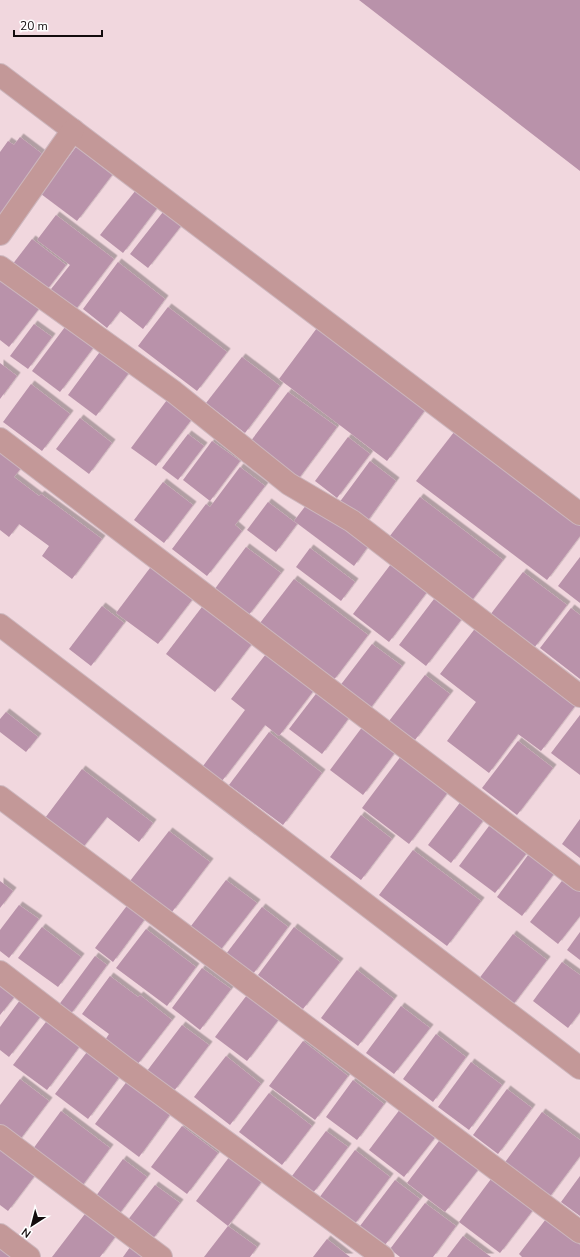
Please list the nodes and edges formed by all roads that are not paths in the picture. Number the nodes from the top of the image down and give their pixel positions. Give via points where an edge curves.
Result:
1 (0, 75) edge
2 (74, 130) junction
3 (0, 234) edge
4 (0, 267) edge
5 (0, 439) edge
6 (580, 514) edge
7 (0, 625) edge
8 (580, 696) edge
9 (0, 797) edge
10 (580, 880) edge
11 (0, 972) edge
12 (580, 1068) edge
13 (0, 1136) edge
14 (580, 1232) edge
15 (0, 1235) edge
16 (29, 1257) edge
17 (161, 1257) edge
18 (383, 1257) edge

1 - 2 street
2 - 3 street
2 - 6 street
4 - 8 street via 174,392 289,484 352,521
5 - 10 street
7 - 12 street
9 - 14 street
11 - 18 street
13 - 17 street
15 - 16 street

